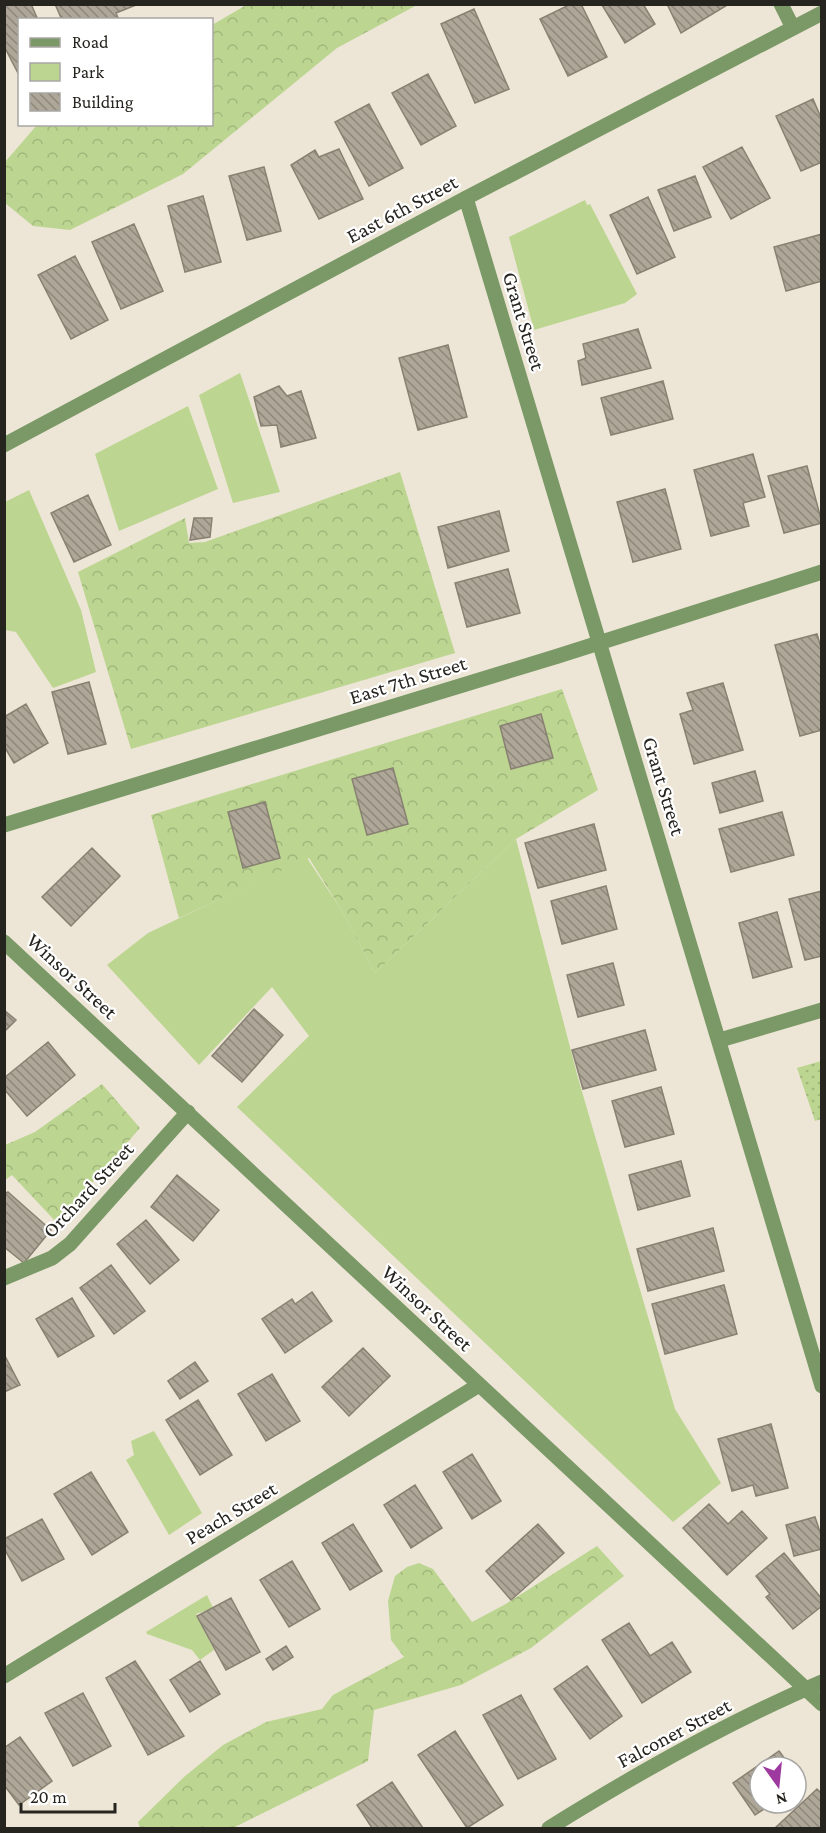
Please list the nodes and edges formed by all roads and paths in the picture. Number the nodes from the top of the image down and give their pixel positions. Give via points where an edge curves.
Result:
1 (781, 4) edge
2 (822, 13) edge
3 (793, 28) junction
4 (466, 198) junction
5 (4, 445) edge
6 (822, 572) edge
7 (598, 644) junction
8 (4, 825) edge
9 (4, 942) edge
10 (822, 1010) edge
11 (720, 1040) junction
12 (188, 1112) junction
13 (4, 1278) edge
14 (479, 1385) junction
15 (822, 1386) edge
16 (4, 1676) edge
17 (822, 1682) edge
18 (807, 1688) junction
19 (822, 1704) edge
20 (549, 1828) edge

1 - 3 street
2 - 3 street, East 6th Street
3 - 4 street, East 6th Street
4 - 5 street, East 6th Street
4 - 7 street, Grant Street
6 - 7 street, East 7th Street
7 - 8 street, East 7th Street
7 - 11 street, Grant Street
9 - 12 street, Winsor Street
10 - 11 street
11 - 15 street, Grant Street
12 - 13 street, Orchard Street via 70,1244 52,1258
12 - 14 street, Winsor Street
14 - 16 street, Peach Street
14 - 18 street, Winsor Street
17 - 18 street, Falconer Street
18 - 19 street, Winsor Street
18 - 20 street, Falconer Street via 699,1741

